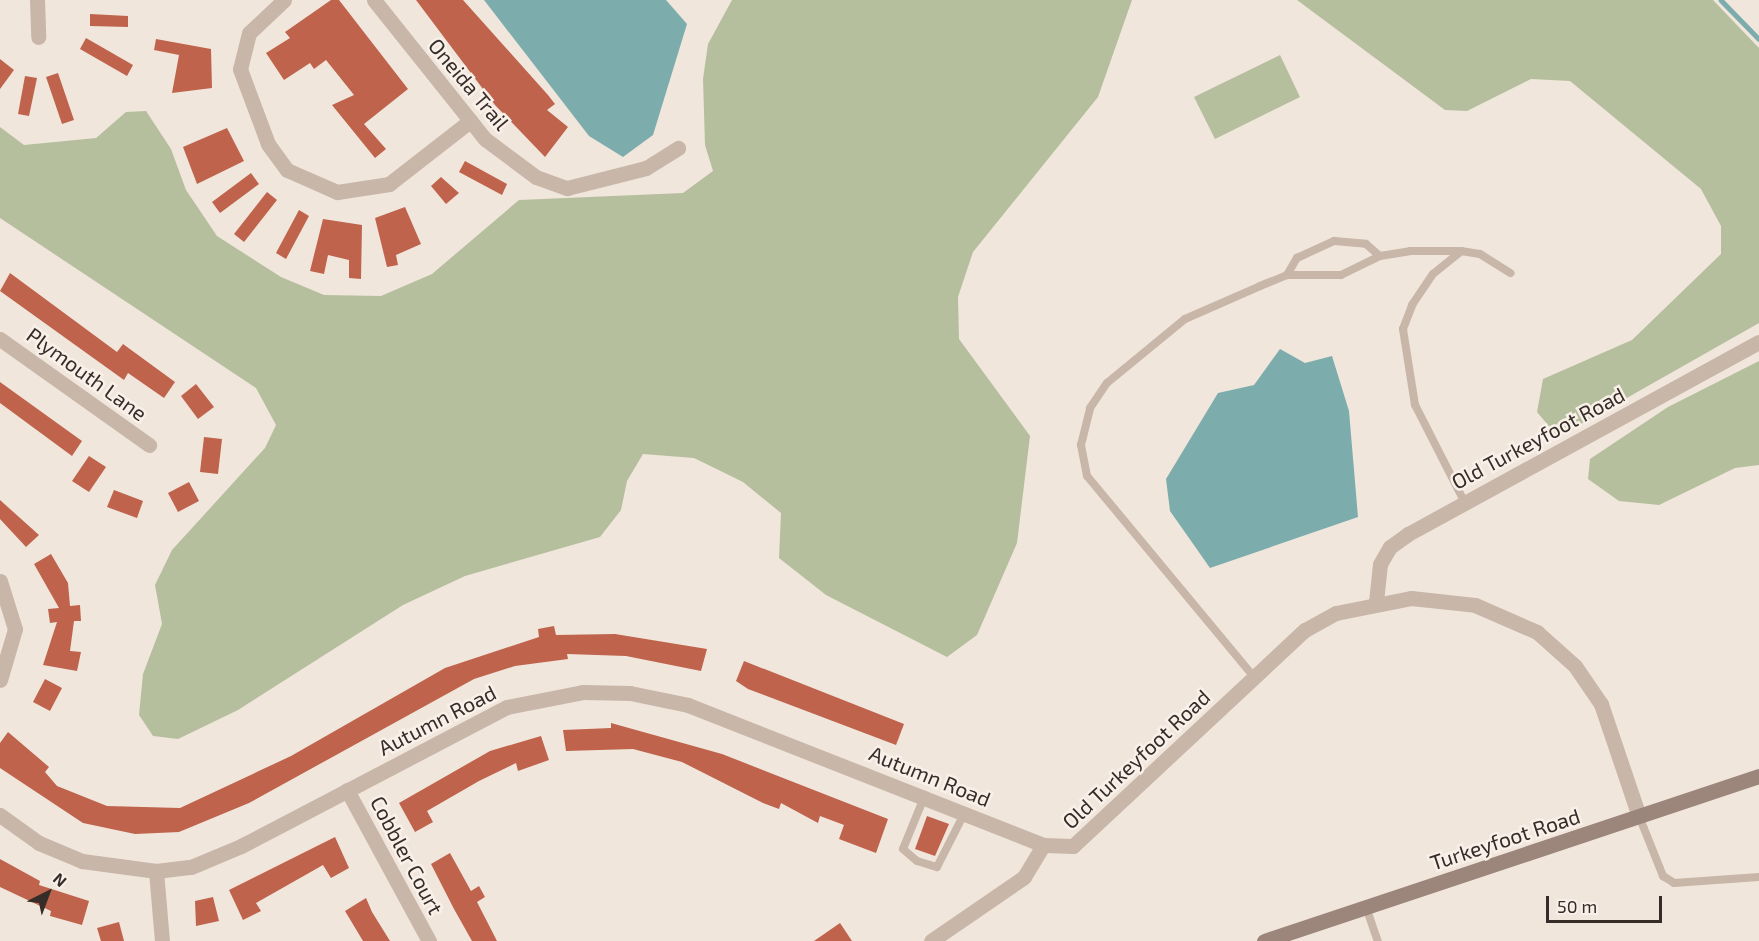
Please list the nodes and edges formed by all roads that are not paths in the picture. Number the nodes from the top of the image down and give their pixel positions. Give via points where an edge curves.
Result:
1 (38, 0) edge
2 (284, 0) edge
3 (374, 0) edge
4 (38, 37) dead end
5 (470, 121) junction
6 (678, 147) dead end
7 (1461, 251) junction
8 (1380, 256) junction
9 (1511, 273) dead end
10 (1287, 275) junction
11 (0, 339) edge
12 (1759, 342) edge
13 (149, 445) dead end
14 (1464, 501) junction
15 (0, 581) edge
16 (1376, 602) junction
17 (1254, 676) junction
18 (0, 680) edge
19 (1759, 776) edge
20 (347, 790) junction
21 (926, 795) junction
22 (965, 811) junction
23 (0, 815) edge
24 (1639, 816) junction
25 (1043, 844) junction
26 (156, 871) junction
27 (1759, 878) edge
28 (1366, 907) junction
29 (162, 941) edge
30 (429, 941) edge
31 (931, 941) edge
32 (1264, 941) edge
33 (1378, 941) edge

1 - 4 street
2 - 5 street via 249,33 240,69 268,144 287,170 337,192 389,184
3 - 5 street, Oneida Trail
5 - 6 street, Oneida Trail via 498,151 536,177 567,188 646,168
7 - 8 lane via 1436,248
7 - 9 lane via 1480,254
7 - 14 lane via 1433,274 1412,304 1403,329 1415,405
8 - 10 lane via 1341,275
8 - 10 lane via 1366,244 1334,241 1297,258
10 - 17 lane via 1185,319 1107,383 1090,408 1081,445 1087,476
11 - 13 street, Plymouth Lane
12 - 14 street, Old Turkeyfoot Road via 1703,368 1545,462
14 - 16 street, Old Turkeyfoot Road via 1390,547 1377,573
15 - 18 street via 15,628
16 - 17 street, Old Turkeyfoot Road via 1336,613 1305,630
16 - 24 street, Old Turkeyfoot Road via 1411,598 1475,605 1537,632 1575,666 1601,704
17 - 25 street, Old Turkeyfoot Road via 1099,827 1073,846
19 - 24 main road, Turkeyfoot Road
20 - 21 street, Autumn Road via 507,707 583,692 630,693 688,705
20 - 26 street, Autumn Road via 241,846 191,867
20 - 30 street, Cobbler Court
21 - 22 street, Autumn Road
21 - 22 lane via 903,849 916,861 937,867
22 - 25 street, Autumn Road
23 - 26 street, Autumn Road via 62,854 119,869
24 - 27 lane via 1663,876 1674,883
24 - 28 main road, Turkeyfoot Road
25 - 31 street, Old Turkeyfoot Road via 1024,877
26 - 29 street
28 - 32 main road, Turkeyfoot Road
28 - 33 lane

